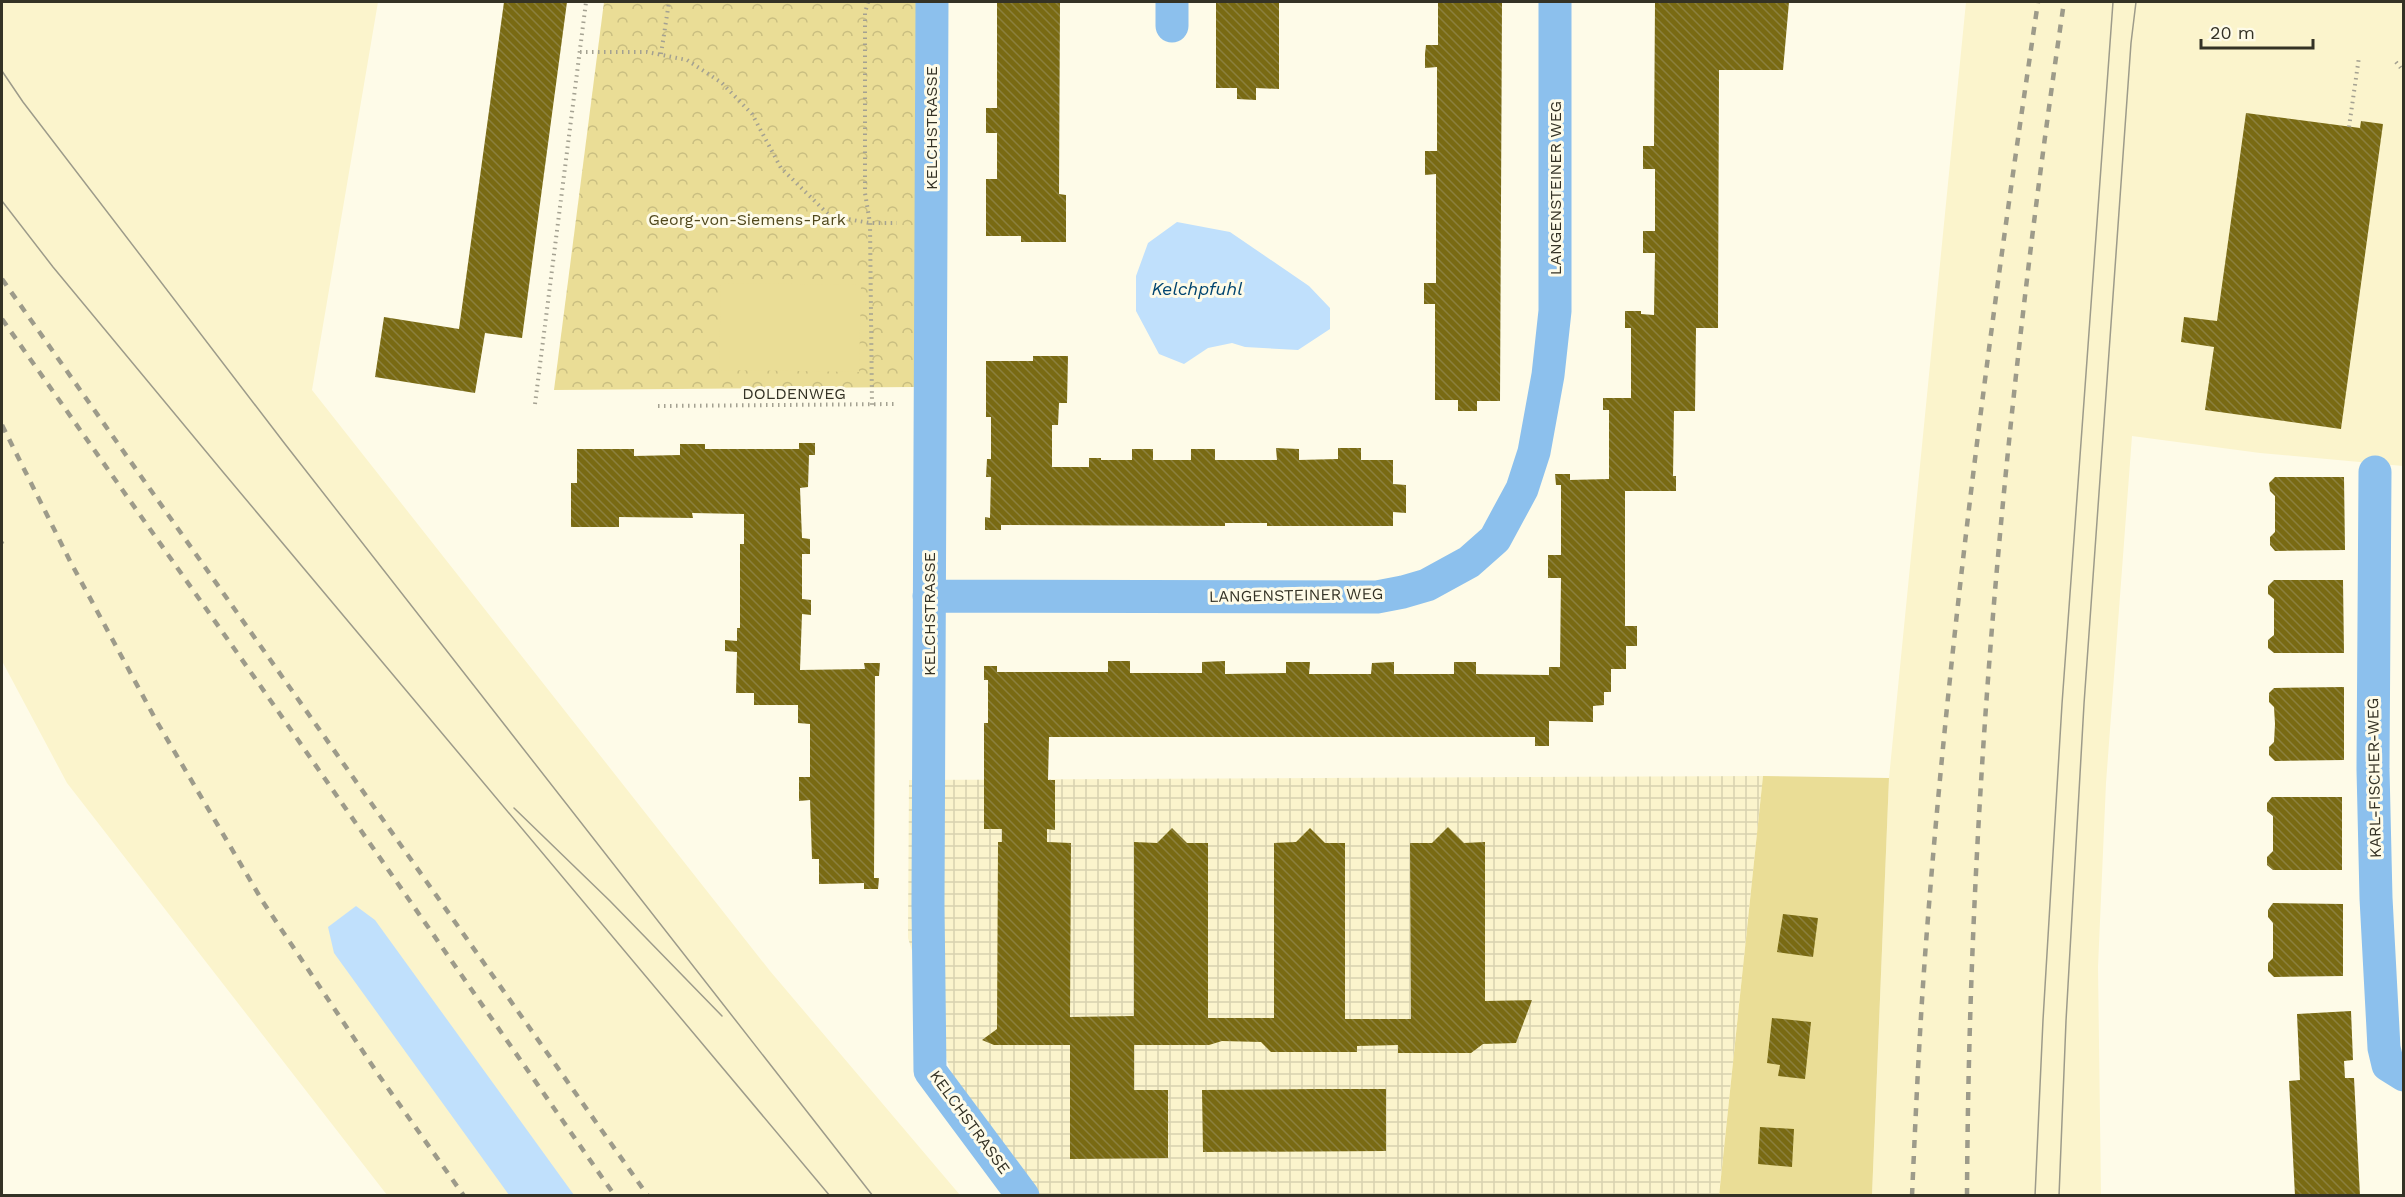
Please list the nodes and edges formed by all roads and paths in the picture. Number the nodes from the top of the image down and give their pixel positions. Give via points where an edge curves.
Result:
1 (586, 2) edge
2 (669, 2) edge
3 (867, 2) edge
4 (932, 2) edge
5 (1555, 2) edge
6 (580, 52) junction
7 (661, 54) junction
8 (2359, 57) dead end
9 (2396, 62) dead end
10 (2403, 72) edge
11 (2349, 127) dead end
12 (870, 223) junction
13 (931, 224) junction
14 (930, 403) junction
15 (535, 404) dead end
16 (872, 405) junction
17 (658, 406) dead end
18 (2375, 472) dead end
19 (929, 596) junction
20 (2403, 1075) edge
21 (1023, 1196) edge

1 - 6 path
2 - 7 path
3 - 12 path via 865,193
4 - 13 street, KELCHSTRASSE
5 - 19 street, LANGENSTEINER WEG via 1555,311 1533,452 1522,489 1495,539 1469,562 1427,585 1377,597
6 - 7 path
6 - 15 path
7 - 12 path via 687,60 722,83 752,114 781,168 830,216
8 - 11 path
9 - 10 path
12 - 13 path
12 - 16 path
13 - 14 street, KELCHSTRASSE
14 - 16 path, DOLDENWEG
14 - 19 street, KELCHSTRASSE
16 - 17 path, DOLDENWEG
18 - 20 street, KARL-FISCHER-WEG via 2376,898 2384,1048 2388,1065
19 - 21 street, KELCHSTRASSE via 930,1071

